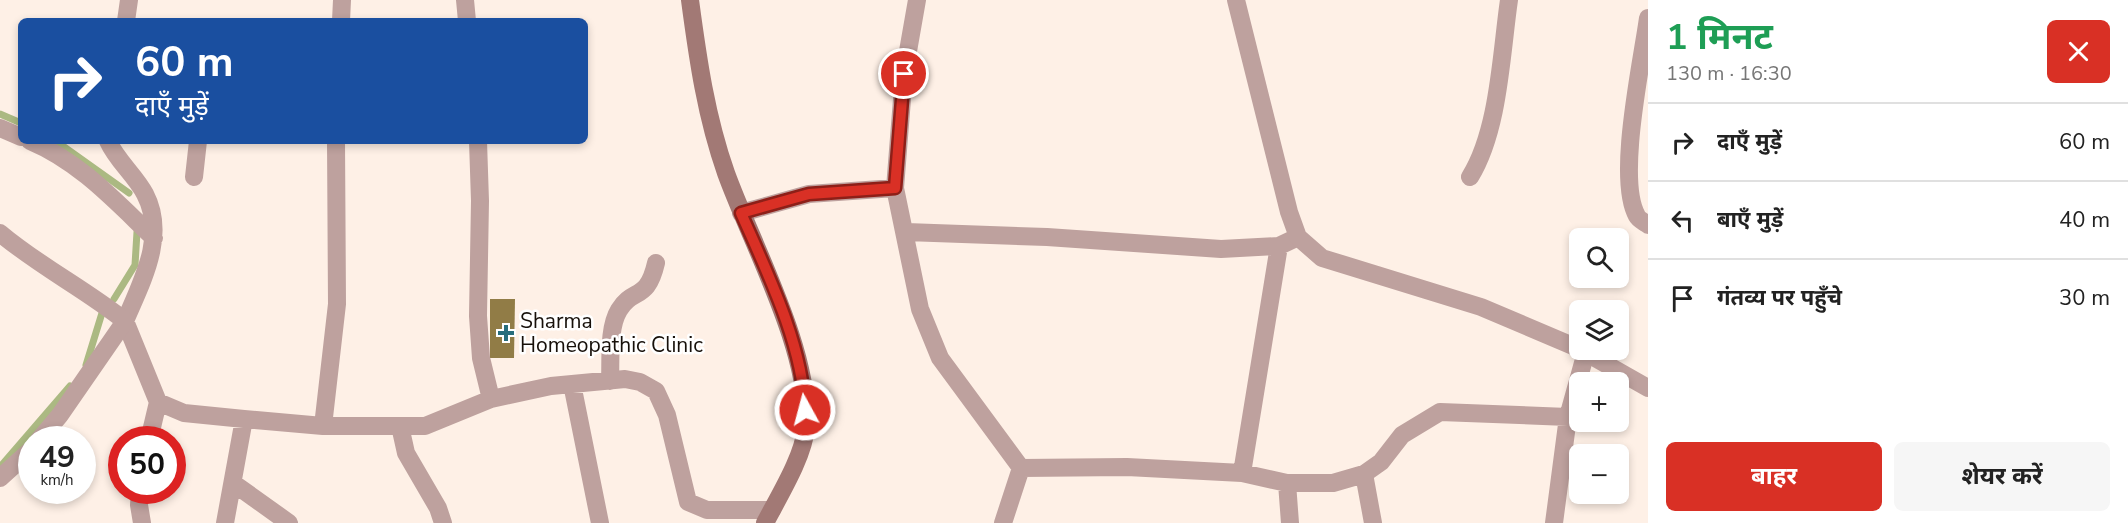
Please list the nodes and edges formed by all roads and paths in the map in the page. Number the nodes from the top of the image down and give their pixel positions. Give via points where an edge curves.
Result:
1 (129, 0) edge
2 (342, 0) edge
3 (465, 0) edge
4 (690, 0) edge
5 (917, 0) edge
6 (1236, 0) edge
7 (1509, 0) edge
8 (126, 18) edge
9 (341, 18) edge
10 (467, 18) edge
11 (1648, 18) edge
12 (0, 128) edge
13 (18, 136) edge
14 (37, 144) edge
15 (109, 144) edge
16 (198, 144) edge
17 (336, 144) edge
18 (478, 144) edge
19 (194, 177) dead end
20 (1470, 177) dead end
21 (895, 188) junction
22 (741, 213) junction
23 (1648, 225) edge
24 (906, 232) junction
25 (0, 233) edge
26 (1298, 237) junction
27 (154, 238) junction
28 (1279, 246) junction
29 (656, 263) dead end
30 (125, 321) junction
31 (1569, 345) edge
32 (1580, 360) edge
33 (1599, 360) edge
34 (610, 381) junction
35 (572, 384) junction
36 (1648, 388) edge
37 (491, 399) junction
38 (158, 402) junction
39 (1568, 417) junction
40 (244, 419) junction
41 (49, 426) edge
42 (152, 426) edge
43 (322, 426) junction
44 (400, 426) junction
45 (18, 461) edge
46 (1021, 468) junction
47 (1242, 473) junction
48 (1364, 474) junction
49 (0, 478) edge
50 (233, 483) junction
51 (1287, 483) junction
52 (139, 504) edge
53 (768, 517) edge
54 (142, 523) edge
55 (225, 523) edge
56 (290, 523) edge
57 (443, 523) edge
58 (600, 523) edge
59 (1003, 523) edge
60 (1290, 523) edge
61 (1373, 523) edge
62 (1554, 523) edge

1 - 8 street
2 - 9 street
3 - 10 street
4 - 22 main road via 710,124
5 - 21 street via 904,74
6 - 26 street
7 - 20 street via 1488,134
11 - 23 street via 1629,153 1629,190 1638,217
12 - 13 street
14 - 27 street via 90,176
15 - 27 street via 144,192 154,214
16 - 19 street
17 - 43 street via 337,304
18 - 37 street via 478,316 481,358
21 - 22 street via 809,194
21 - 24 street
22 - 53 main road via 770,279 805,392 806,429
24 - 28 street via 1221,249
24 - 46 street via 920,309 940,358
25 - 30 street
26 - 28 street
26 - 31 street via 1322,258 1480,307
27 - 30 street via 149,263
28 - 47 street
29 - 34 street via 652,281 645,290 619,309
30 - 38 street
30 - 41 street
32 - 39 street
33 - 36 street
34 - 35 street
34 - 53 street via 640,382 656,391 667,415 688,502 707,510
35 - 37 street
35 - 58 street
37 - 44 street via 425,426
38 - 40 street via 184,414
38 - 42 street
39 - 48 street via 1440,412 1402,435 1381,462
39 - 62 street
40 - 43 street
40 - 50 street
43 - 44 street
44 - 57 street via 406,453
45 - 49 street
46 - 47 street via 1127,467
46 - 59 street
47 - 51 street
48 - 51 street via 1333,483
48 - 61 street
50 - 55 street
50 - 56 street
51 - 60 street
52 - 54 street

